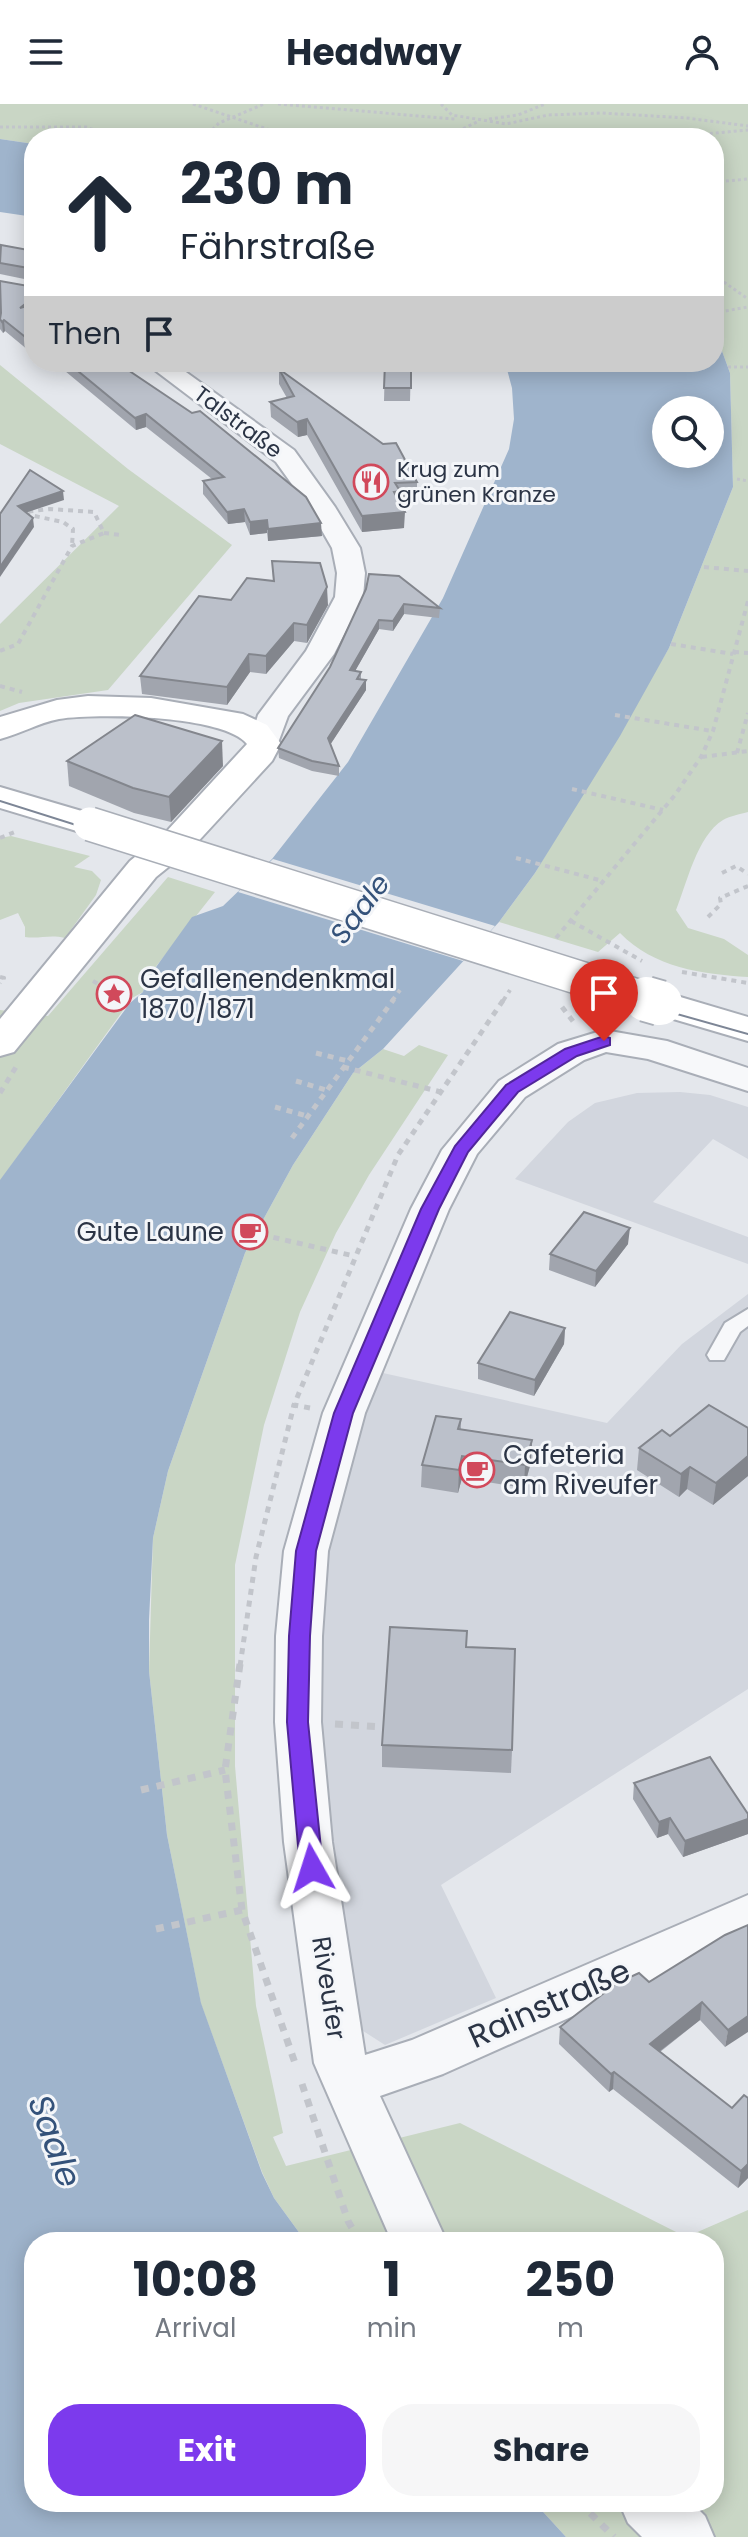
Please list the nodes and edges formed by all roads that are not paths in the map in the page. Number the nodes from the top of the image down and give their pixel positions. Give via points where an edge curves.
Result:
1 (170, 372) edge
2 (0, 729) edge
3 (264, 744) junction
4 (0, 797) edge
5 (748, 1029) edge
6 (0, 1044) edge
7 (748, 1080) edge
8 (748, 1316) edge
9 (717, 1355) dead end
10 (748, 1916) edge
11 (347, 2084) junction
12 (415, 2232) edge
13 (659, 2512) edge
14 (684, 2537) edge

1 - 3 street, Talstraße via 285,456 346,548 349,597 319,654 273,715
2 - 3 street via 49,711 109,706 243,724
3 - 6 street, Talstraße via 179,840 143,869
4 - 5 street, bridge
7 - 11 street, Riveufer via 621,1042 590,1045 512,1089 461,1150 430,1209 344,1413 306,1551 298,1722 325,1973
8 - 9 lane via 732,1328
10 - 11 street, Rainstraße via 425,2058
11 - 12 street, Riveufer
13 - 14 street

